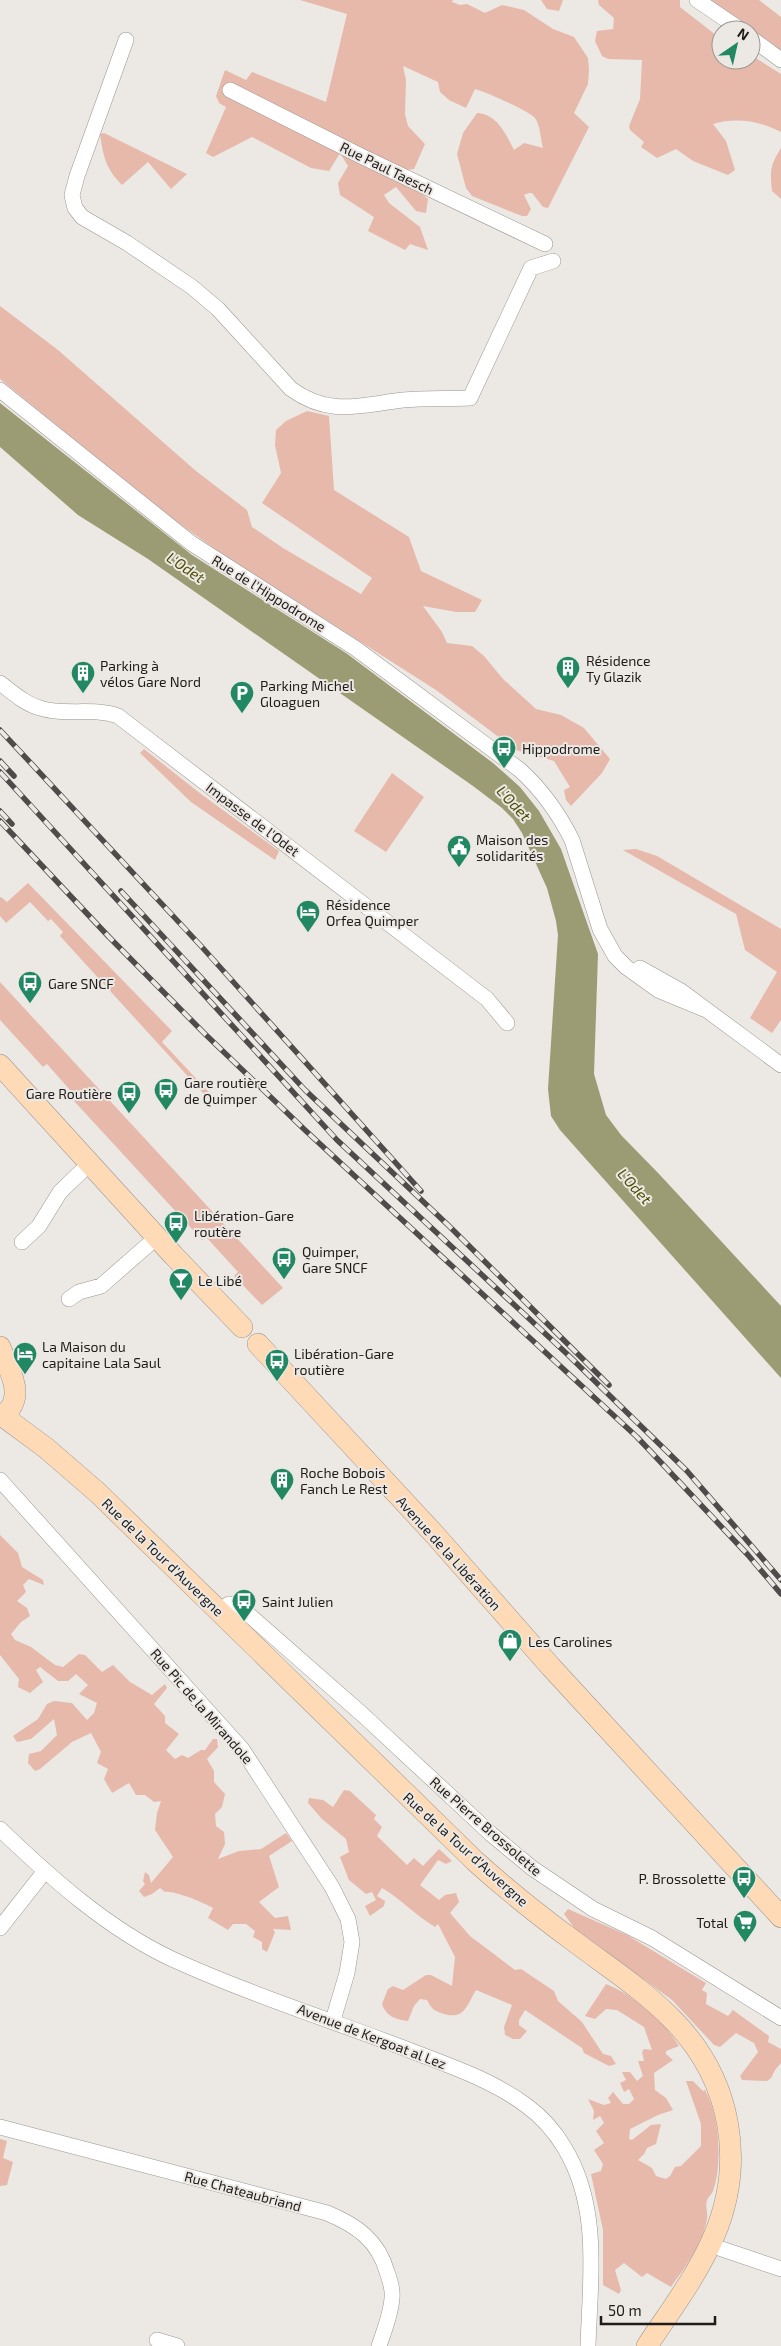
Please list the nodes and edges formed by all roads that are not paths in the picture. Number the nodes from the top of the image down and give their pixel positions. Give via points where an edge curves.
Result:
1 (697, 0) edge
2 (726, 20) edge
3 (126, 40) dead end
4 (761, 45) edge
5 (781, 60) edge
6 (230, 90) dead end
7 (545, 244) dead end
8 (553, 261) dead end
9 (0, 390) edge
10 (0, 683) edge
11 (507, 1024) dead end
12 (0, 1065) edge
13 (781, 1065) edge
14 (89, 1164) junction
15 (156, 1237) junction
16 (22, 1242) dead end
17 (69, 1298) dead end
18 (0, 1347) edge
19 (2, 1415) edge
20 (0, 1480) edge
21 (218, 1611) junction
22 (0, 1829) edge
23 (45, 1871) junction
24 (781, 1917) edge
25 (0, 1928) edge
26 (781, 2018) edge
27 (334, 2020) junction
28 (0, 2127) edge
29 (710, 2245) junction
30 (781, 2269) edge
31 (156, 2340) dead end
32 (177, 2346) edge
33 (378, 2346) edge
34 (588, 2346) edge
35 (646, 2346) edge

1 - 2 street
3 - 8 street via 77,176 72,195 75,208 82,217 164,266 205,298 291,389 304,398 332,407 470,398 530,268
4 - 5 street
6 - 7 street, Rue Paul Taesch
9 - 13 street, Rue de l'Hippodrome via 191,543 381,666 507,759 541,791 560,818 572,840 603,938 620,962 658,990 704,1009
10 - 11 street, Impasse de l'Odet via 41,709 104,712 118,716 487,999
12 - 14 street, Avenue de la Libération
14 - 15 street, Avenue de la Libération
14 - 16 street via 60,1192 39,1226
15 - 17 street via 101,1286
15 - 24 street, Avenue de la Libération via 242,1327 250,1320 266,1337 258,1344
18 - 19 street via 15,1396
19 - 21 street, Rue de la Tour d'Auvergne via 83,1480
20 - 27 street, Rue Pic de la Mirandole via 242,1748 332,1887 348,1919 352,1942
21 - 26 street, Rue Pierre Brossolette via 229,1604 240,1607 490,1834 546,1879 593,1909 652,1938
21 - 29 street, Rue de la Tour d'Auvergne via 475,1861 664,2011 690,2039 706,2062 719,2090 730,2135 728,2187
22 - 23 street, Avenue de Kergoat al Lez
23 - 25 street
23 - 27 street, Avenue de Kergoat al Lez via 156,1950 219,1978
27 - 34 street, Avenue de Kergoat al Lez via 449,2065 507,2093 530,2107 556,2135 576,2172 587,2214 592,2261
28 - 33 street, Rue Chateaubriand via 327,2213 350,2223 375,2244 391,2286 391,2306
29 - 30 street
29 - 35 street, Rue de la Tour d'Auvergne
31 - 32 street

